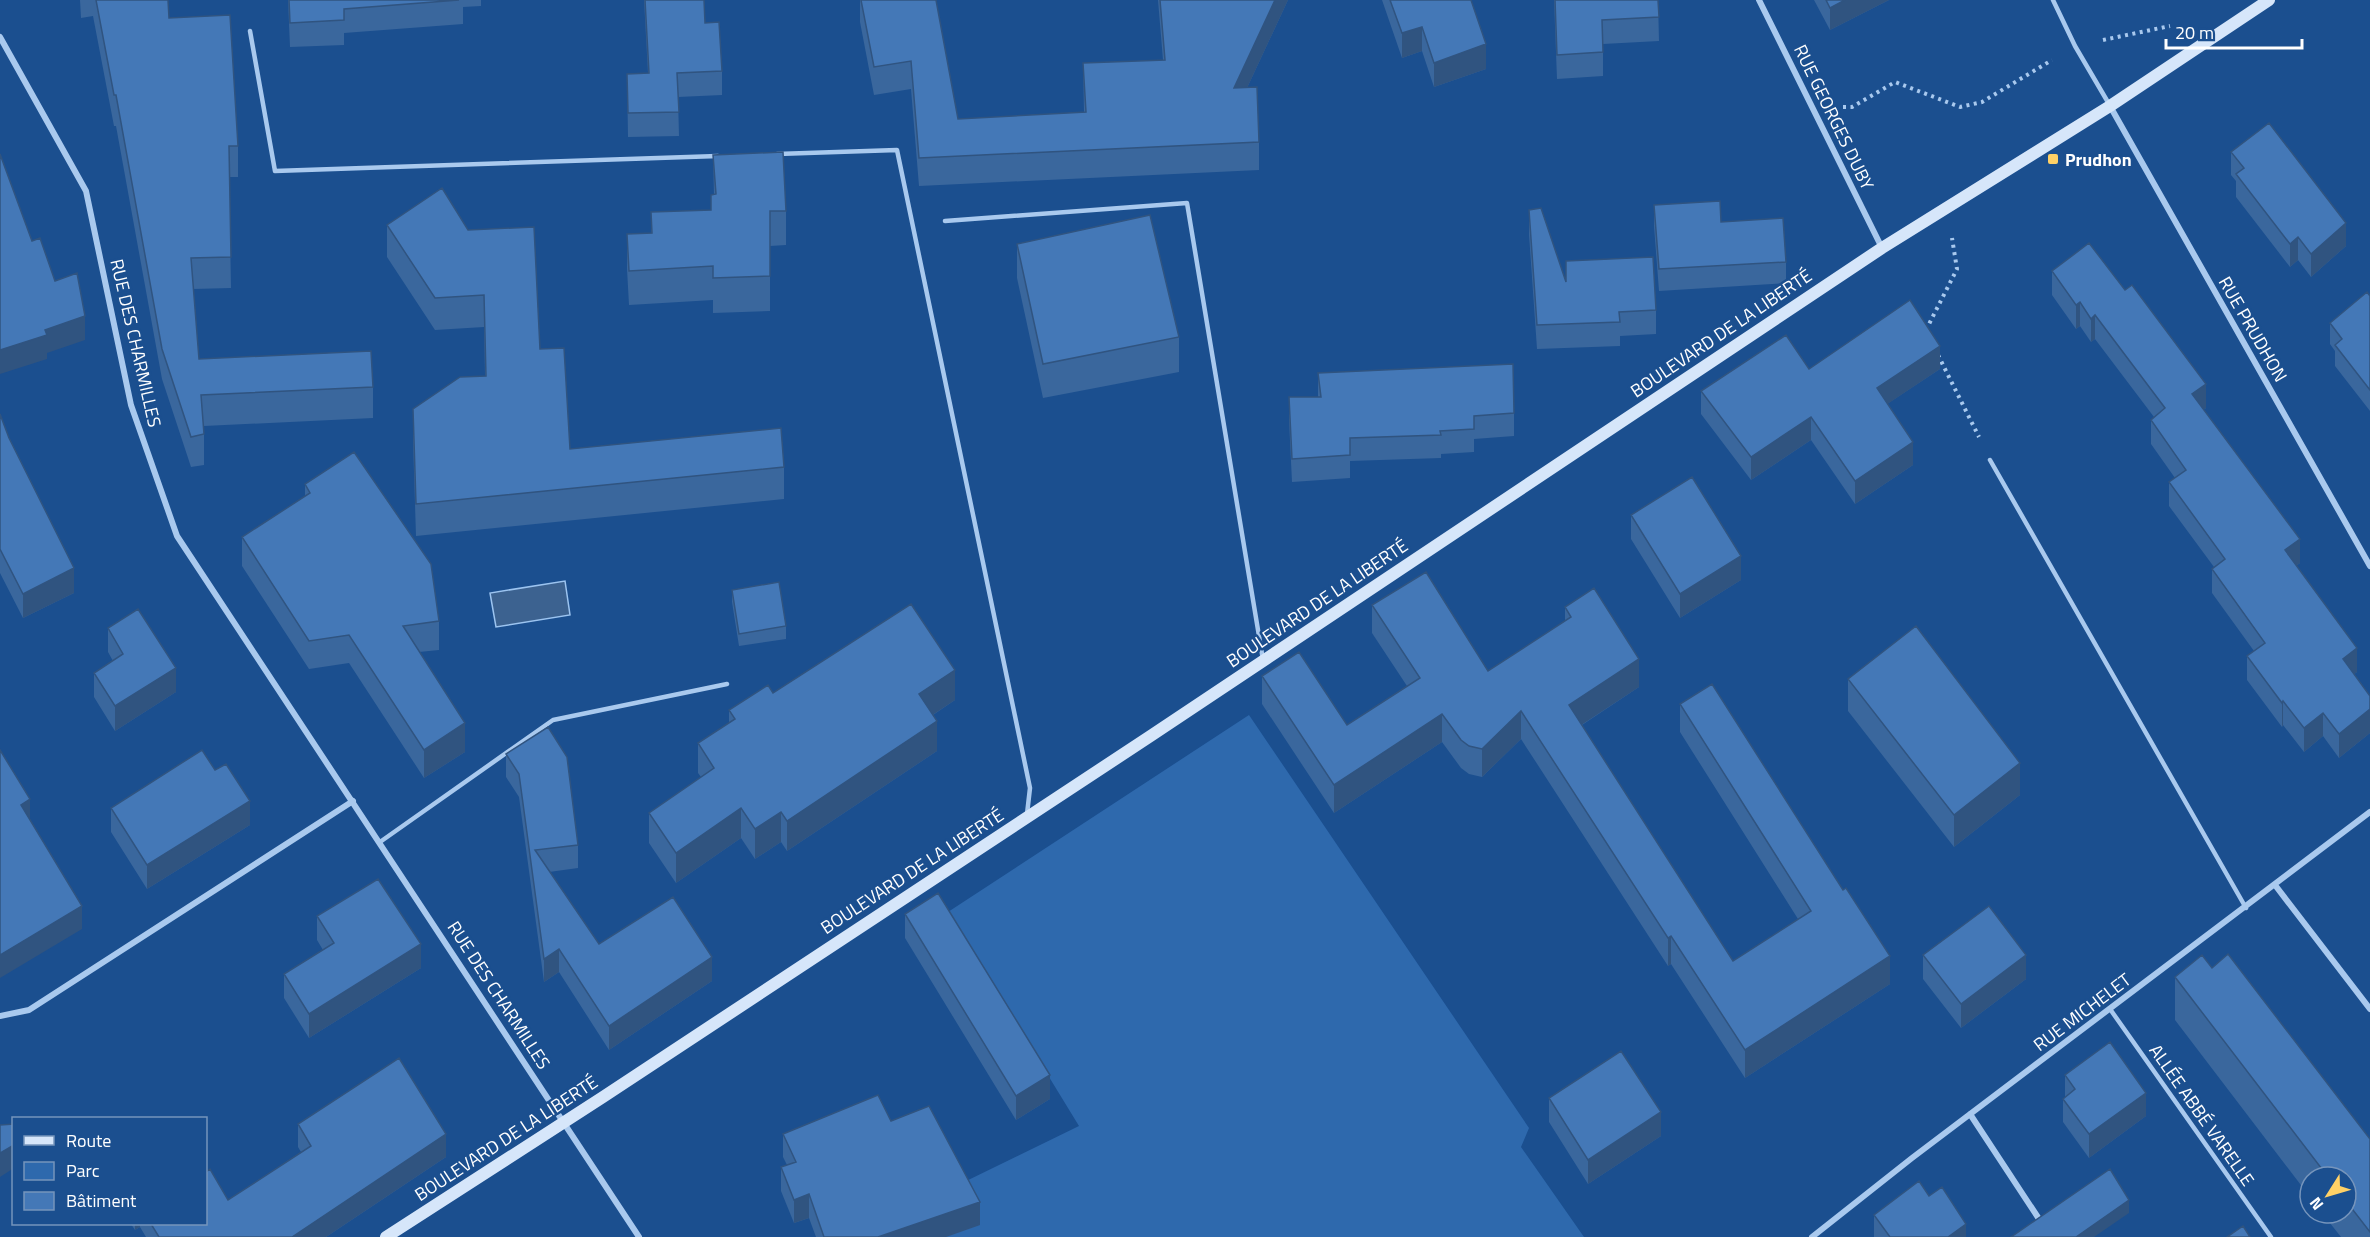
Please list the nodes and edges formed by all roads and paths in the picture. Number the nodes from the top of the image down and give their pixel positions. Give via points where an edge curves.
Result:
1 (1759, 0) edge
2 (2053, 0) edge
3 (2269, 0) edge
4 (2170, 26) dead end
5 (250, 31) dead end
6 (0, 37) edge
7 (2075, 46) junction
8 (1811, 106) junction
9 (2110, 106) junction
10 (766, 154) edge
11 (730, 156) edge
12 (1947, 208) junction
13 (945, 221) dead end
14 (1882, 248) junction
15 (1930, 338) edge
16 (1935, 348) edge
17 (1990, 460) joint
18 (2370, 566) edge
19 (1263, 660) junction
20 (728, 684) dead end
21 (353, 801) junction
22 (2370, 812) edge
23 (1027, 817) junction
24 (380, 842) junction
25 (2275, 885) junction
26 (2246, 908) junction
27 (2110, 1009) junction
28 (2370, 1009) edge
29 (0, 1016) edge
30 (1970, 1114) junction
31 (564, 1122) junction
32 (2042, 1222) edge
33 (386, 1237) edge
34 (639, 1237) edge
35 (1812, 1237) edge
36 (2271, 1237) edge

1 - 8 street, RUE GEORGES DUBY
2 - 7 lane
3 - 9 main road, BOULEVARD DE LA LIBERTÉ
4 - 7 path
5 - 11 lane via 275,171
6 - 21 street, RUE DES CHARMILLES via 86,191 131,405 177,536
7 - 8 path via 1982,102 1960,107 1895,82 1852,107
7 - 9 lane
8 - 14 street, RUE GEORGES DUBY
9 - 12 main road, BOULEVARD DE LA LIBERTÉ
9 - 18 street, RUE PRUDHON
10 - 23 lane via 897,150 1030,788
12 - 14 main road, BOULEVARD DE LA LIBERTÉ
12 - 15 path via 1958,269 1925,328
13 - 19 lane via 1187,203
14 - 19 main road, BOULEVARD DE LA LIBERTÉ
16 - 17 path
17 - 26 lane
19 - 23 main road, BOULEVARD DE LA LIBERTÉ
20 - 24 lane via 553,720
21 - 24 street, RUE DES CHARMILLES
21 - 29 street via 29,1010
22 - 25 street, RUE MICHELET
23 - 31 main road, BOULEVARD DE LA LIBERTÉ
24 - 31 street, RUE DES CHARMILLES
25 - 26 street, RUE MICHELET
25 - 28 street
26 - 27 street, RUE MICHELET
27 - 30 street, RUE MICHELET
27 - 36 lane, ALLÉE ABBÉ VARELLE
30 - 32 street
30 - 35 street, RUE MICHELET
31 - 33 main road, BOULEVARD DE LA LIBERTÉ
31 - 34 street, RUE DES CHARMILLES

